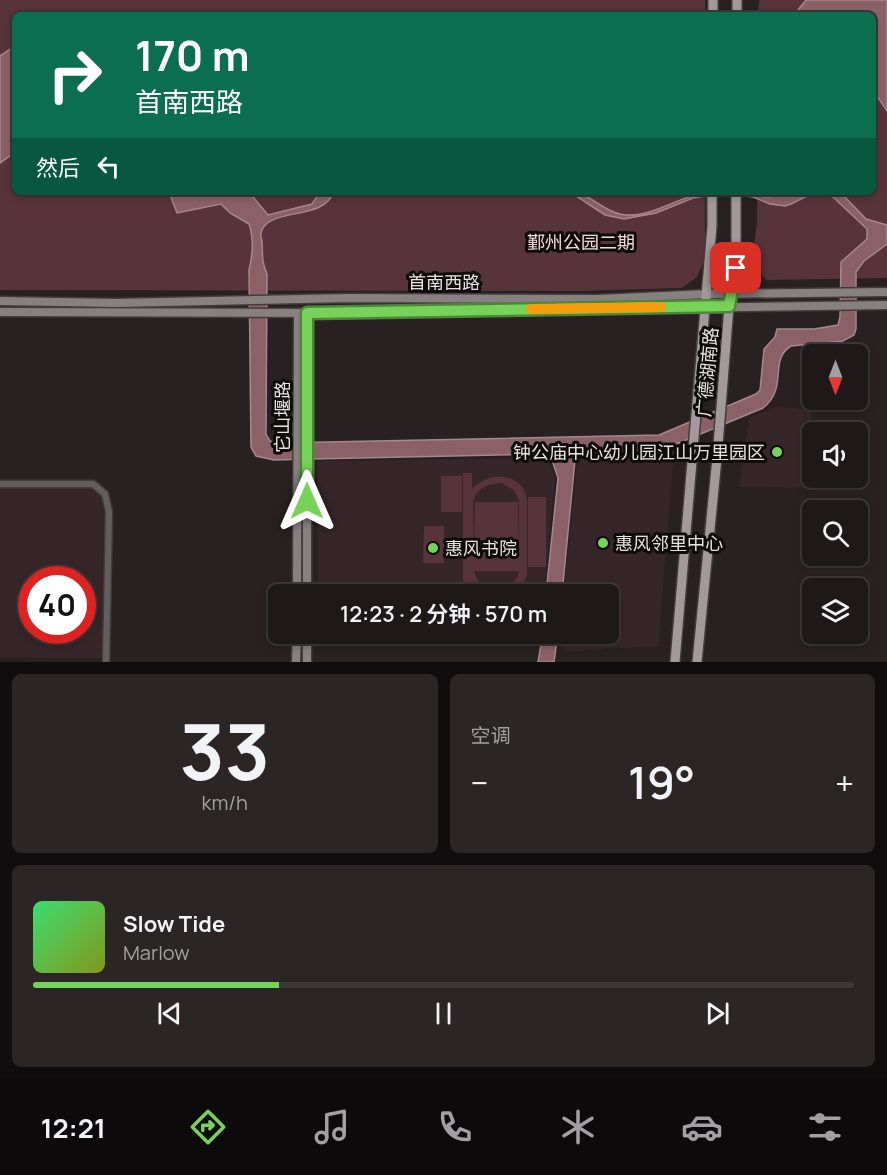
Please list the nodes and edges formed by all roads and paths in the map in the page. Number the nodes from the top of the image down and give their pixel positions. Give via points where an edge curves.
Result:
1 (712, 195) edge
2 (736, 195) edge
3 (887, 292) edge
4 (706, 294) junction
5 (731, 294) junction
6 (0, 302) edge
7 (887, 305) edge
8 (705, 306) junction
9 (729, 306) junction
10 (0, 312) edge
11 (303, 313) junction
12 (0, 484) edge
13 (297, 584) edge
14 (307, 584) edge
15 (297, 644) edge
16 (307, 644) edge
17 (106, 662) edge
18 (297, 662) edge
19 (307, 662) edge
20 (675, 662) edge
21 (697, 662) edge

1 - 4 main road, 广德湖南路
2 - 5 main road, 广德湖南路 via 736,268
3 - 5 main road, 首南西路
4 - 5 main road, 首南西路
4 - 6 main road, 首南西路
4 - 8 main road, 广德湖南路
5 - 9 main road, 广德湖南路
7 - 9 main road, 首南西路
8 - 9 main road, 首南西路
8 - 11 main road, 首南西路
8 - 20 main road, 广德湖南路
9 - 21 main road, 广德湖南路
10 - 11 main road, 首南西路
11 - 13 main road, 它山堰路
11 - 14 main road, 它山堰路
12 - 17 street via 93,484 105,494 109,512
15 - 18 main road
16 - 19 main road

